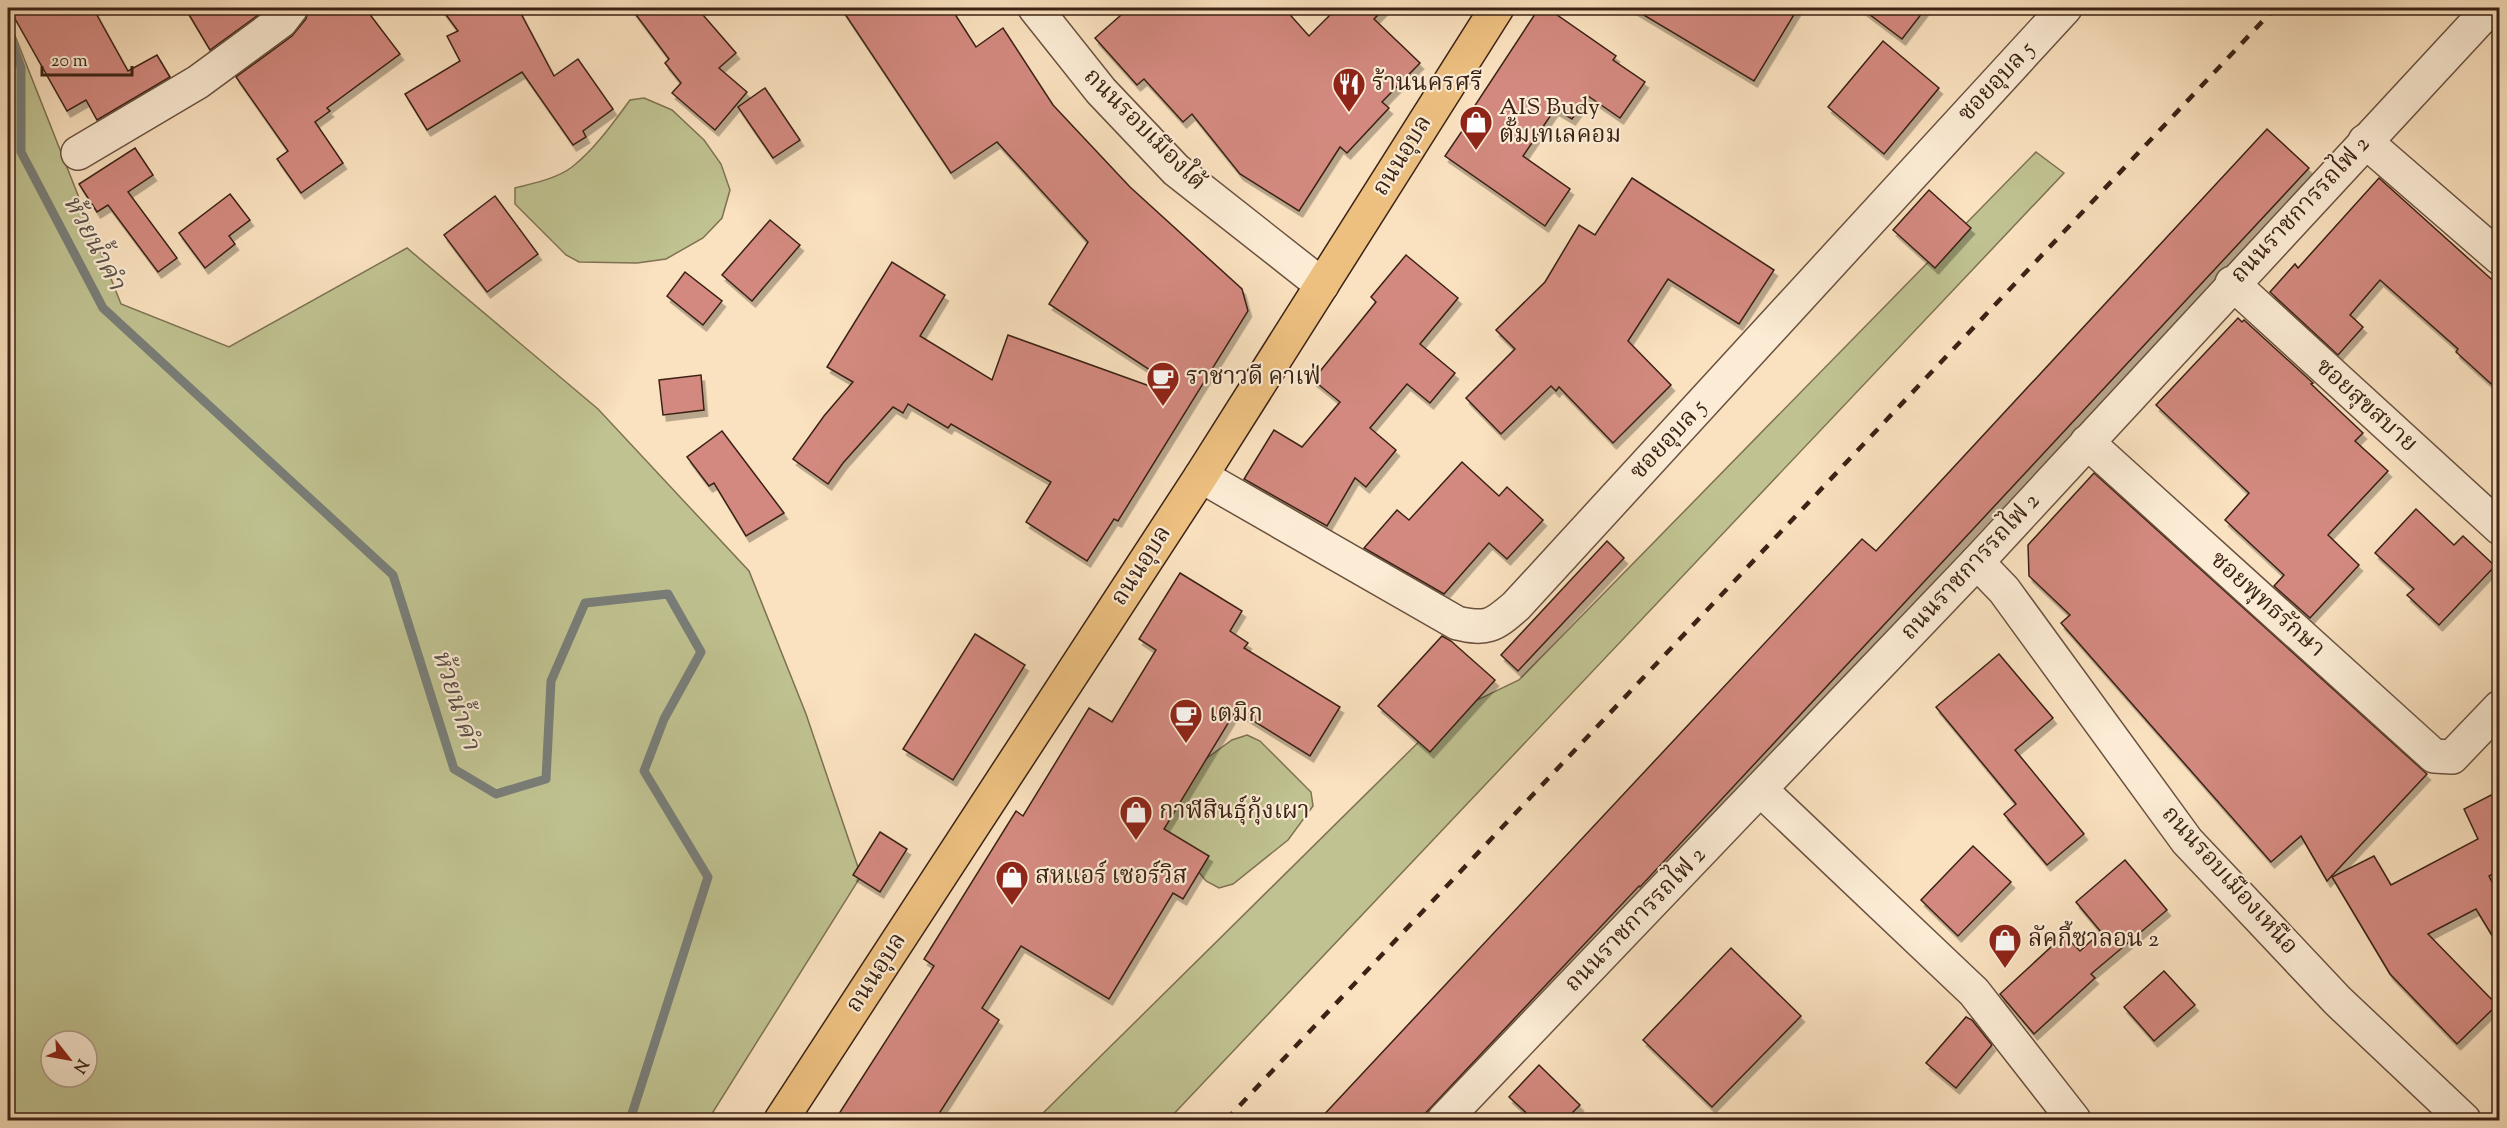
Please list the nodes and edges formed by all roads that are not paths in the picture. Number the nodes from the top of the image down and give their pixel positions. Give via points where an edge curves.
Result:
1 (291, 8) edge
2 (1035, 8) edge
3 (1497, 8) edge
4 (2066, 8) edge
5 (2490, 8) edge
6 (2366, 141) junction
7 (78, 153) dead end
8 (2499, 258) edge
9 (2232, 283) junction
10 (1322, 285) junction
11 (2086, 442) junction
12 (1201, 476) junction
13 (2499, 528) edge
14 (1977, 562) junction
15 (2499, 707) edge
16 (1761, 790) junction
17 (781, 1120) edge
18 (1444, 1120) edge
19 (2074, 1120) edge
20 (2464, 1120) edge

1 - 7 street via 281,21 198,82
2 - 10 street, ถนนรอบเมืองใต้ via 1101,91 1176,170
3 - 10 main road, ถนนอุบล
4 - 12 street, ซอยอุบล 5 via 1516,606 1498,621 1478,628 1456,623
5 - 6 street, ถนนราชการรถไฟ 2
6 - 8 street
6 - 9 street, ถนนราชการรถไฟ 2
9 - 11 street, ถนนราชการรถไฟ 2
9 - 13 street, ซอยสุขสบาย
10 - 12 main road, ถนนอุบล
11 - 14 street, ถนนราชการรถไฟ 2
11 - 15 street, ซอยพุทธรักษา via 2434,756 2452,757
12 - 17 main road, ถนนอุบล
14 - 16 street, ถนนราชการรถไฟ 2
14 - 20 street, ถนนรอบเมืองเหนือ via 2004,590 2187,842 2338,1001
16 - 18 street, ถนนราชการรถไฟ 2
16 - 19 street via 1974,992

